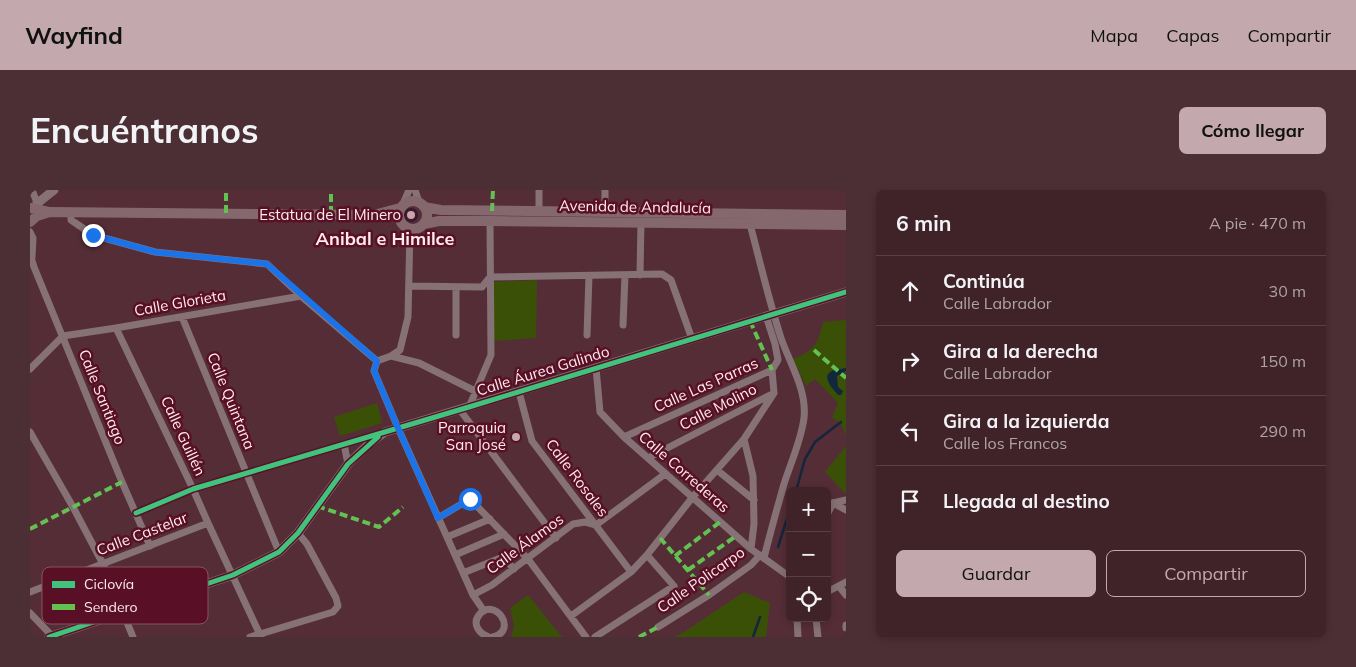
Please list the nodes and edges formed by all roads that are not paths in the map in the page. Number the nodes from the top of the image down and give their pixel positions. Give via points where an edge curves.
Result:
1 (32, 190) edge
2 (54, 190) edge
3 (409, 190) edge
4 (414, 190) edge
5 (539, 190) edge
6 (605, 190) edge
7 (422, 205) junction
8 (35, 206) edge
9 (402, 206) junction
10 (539, 211) junction
11 (50, 212) junction
12 (71, 212) junction
13 (605, 212) junction
14 (374, 215) junction
15 (846, 215) edge
16 (31, 221) edge
17 (490, 221) junction
18 (641, 222) junction
19 (424, 224) junction
20 (750, 224) junction
21 (846, 225) edge
22 (406, 226) junction
23 (30, 232) edge
24 (31, 255) edge
25 (625, 275) junction
26 (640, 275) junction
27 (589, 276) junction
28 (490, 277) junction
29 (409, 286) junction
30 (456, 287) junction
31 (846, 292) edge
32 (301, 296) junction
33 (770, 315) junction
34 (182, 317) junction
35 (624, 325) dead end
36 (116, 328) junction
37 (456, 335) dead end
38 (587, 335) dead end
39 (63, 336) junction
40 (692, 339) junction
41 (391, 356) junction
42 (377, 361) junction
43 (596, 368) junction
44 (30, 369) edge
45 (772, 370) junction
46 (475, 391) junction
47 (519, 392) junction
48 (774, 393) junction
49 (469, 407) junction
50 (460, 410) junction
51 (398, 428) junction
52 (30, 432) edge
53 (385, 432) junction
54 (624, 437) junction
55 (744, 439) junction
56 (344, 444) junction
57 (648, 458) junction
58 (348, 464) junction
59 (717, 470) junction
60 (246, 473) junction
61 (665, 474) junction
62 (193, 489) junction
63 (692, 498) junction
64 (754, 500) junction
65 (846, 500) edge
66 (833, 503) junction
67 (831, 507) edge
68 (846, 510) edge
69 (136, 513) junction
70 (438, 518) junction
71 (490, 519) junction
72 (208, 523) junction
73 (596, 525) junction
74 (298, 533) junction
75 (504, 534) junction
76 (447, 537) junction
77 (556, 538) junction
78 (150, 546) junction
79 (751, 549) junction
80 (279, 552) junction
81 (455, 555) junction
82 (647, 555) junction
83 (762, 557) junction
84 (528, 559) junction
85 (103, 564) junction
86 (95, 567) edge
87 (104, 567) edge
88 (514, 569) junction
89 (631, 572) junction
90 (463, 574) junction
91 (786, 574) edge
92 (233, 575) junction
93 (208, 583) edge
94 (843, 584) edge
95 (42, 587) edge
96 (831, 590) edge
97 (30, 592) edge
98 (473, 595) junction
99 (846, 595) edge
100 (484, 611) junction
101 (30, 613) edge
102 (571, 616) junction
103 (797, 622) edge
104 (816, 622) edge
105 (88, 624) edge
106 (128, 624) edge
107 (658, 627) dead end
108 (260, 636) edge
109 (51, 637) edge
110 (133, 637) edge
111 (250, 637) edge
112 (488, 637) edge
113 (494, 637) edge
114 (586, 637) edge
115 (595, 637) edge
116 (798, 637) edge
117 (818, 637) edge

1 - 8 street
2 - 8 street
3 - 9 street
4 - 7 street
5 - 10 street
6 - 13 street
7 - 9 main road via 412,201
7 - 10 main road, Avenida de Andalucía via 441,210
7 - 19 main road via 427,216
8 - 11 main road
8 - 16 street
9 - 14 main road
9 - 22 main road via 398,216
10 - 13 main road, Avenida de Andalucía
11 - 12 main road
11 - 16 main road
12 - 14 main road
12 - 32 street via 71,220 93,235 131,246 155,252 267,264
13 - 15 main road, Avenida de Andalucía
14 - 22 main road
17 - 18 main road, Avenida de Andalucía
17 - 19 main road, Avenida de Andalucía
17 - 28 street
18 - 20 main road, Avenida de Andalucía
18 - 26 street
19 - 22 main road via 418,228
20 - 21 main road, Avenida de Andalucía
20 - 33 street
22 - 29 street
23 - 24 street, Calle Santiago via 33,238
24 - 39 street, Calle Santiago
25 - 26 street
25 - 27 street
25 - 35 street
26 - 40 street via 662,274 671,280
27 - 28 street
27 - 38 street
28 - 30 street via 482,287
28 - 46 street via 491,355
29 - 30 street
29 - 41 street via 408,316 400,350
30 - 37 street
31 - 33 street, Calle Áurea Galindo
32 - 34 street, Calle Glorieta
32 - 42 street
33 - 40 street, Calle Áurea Galindo
33 - 45 street via 778,360
33 - 83 street via 800,385 804,418
34 - 36 street, Calle Glorieta
34 - 60 street, Calle Quintana
36 - 39 street, Calle Glorieta
36 - 62 street, Calle Guillén
39 - 44 street
39 - 69 street, Calle Santiago
40 - 43 street, Calle Áurea Galindo
41 - 42 street
41 - 46 street via 419,362
42 - 51 street via 374,371
43 - 47 street, Calle Áurea Galindo
43 - 54 street, Calle Correderas via 600,412
45 - 48 street
45 - 54 street, Calle Las Parras
46 - 49 street
47 - 49 street, Calle Áurea Galindo
47 - 73 street, Calle Rosales via 532,441
48 - 55 street
48 - 57 street, Calle Molino
49 - 50 street, Calle Áurea Galindo
50 - 51 street, Calle Áurea Galindo
50 - 77 street
51 - 53 street, Calle Áurea Galindo
51 - 70 street
52 - 85 street
53 - 56 street, Calle Áurea Galindo
53 - 58 street
54 - 57 street, Calle Correderas
55 - 59 street
55 - 64 street via 753,476
56 - 58 street
56 - 60 street, Calle Áurea Galindo
57 - 61 street, Calle Correderas
58 - 74 street
59 - 63 street
59 - 64 street
60 - 62 street, Calle Áurea Galindo
60 - 80 street, Calle Quintana
61 - 63 street, Calle Correderas
61 - 73 street
62 - 69 street, Calle Áurea Galindo
62 - 72 street, Calle Guillén
63 - 79 street, Calle Correderas
63 - 82 street
64 - 79 street
65 - 66 street
66 - 67 street
66 - 68 street
69 - 78 street, Calle Santiago
70 - 71 street via 470,499
70 - 76 street
71 - 75 street
71 - 76 street
72 - 78 street, Calle Castelar
72 - 92 street, Calle Guillén
73 - 77 street, Calle Álamos via 585,522 573,524
73 - 89 street, Calle Rosales
74 - 80 street
74 - 108 street via 307,544 338,606 333,612
75 - 81 street
75 - 84 street
76 - 81 street
77 - 84 street, Calle Álamos
78 - 85 street, Calle Castelar
79 - 83 street, Calle Correderas
80 - 92 street
81 - 90 street
82 - 89 street
82 - 115 street via 674,586
83 - 91 street, Calle Correderas
83 - 107 street, Calle Policarpo
84 - 88 street, Calle Álamos
84 - 102 street
85 - 86 street, Calle Castelar
85 - 87 street
88 - 90 street via 503,557
88 - 98 street, Calle Álamos
89 - 102 street
90 - 98 street
92 - 93 street
92 - 108 street, Calle Guillén
94 - 96 street
94 - 99 street
95 - 97 street, Calle Castelar
98 - 100 street
100 - 112 street via 476,625
100 - 113 street via 494,610 503,617 504,628
101 - 109 street
102 - 114 street
103 - 116 street
104 - 117 street
105 - 109 street
106 - 110 street
108 - 111 street

